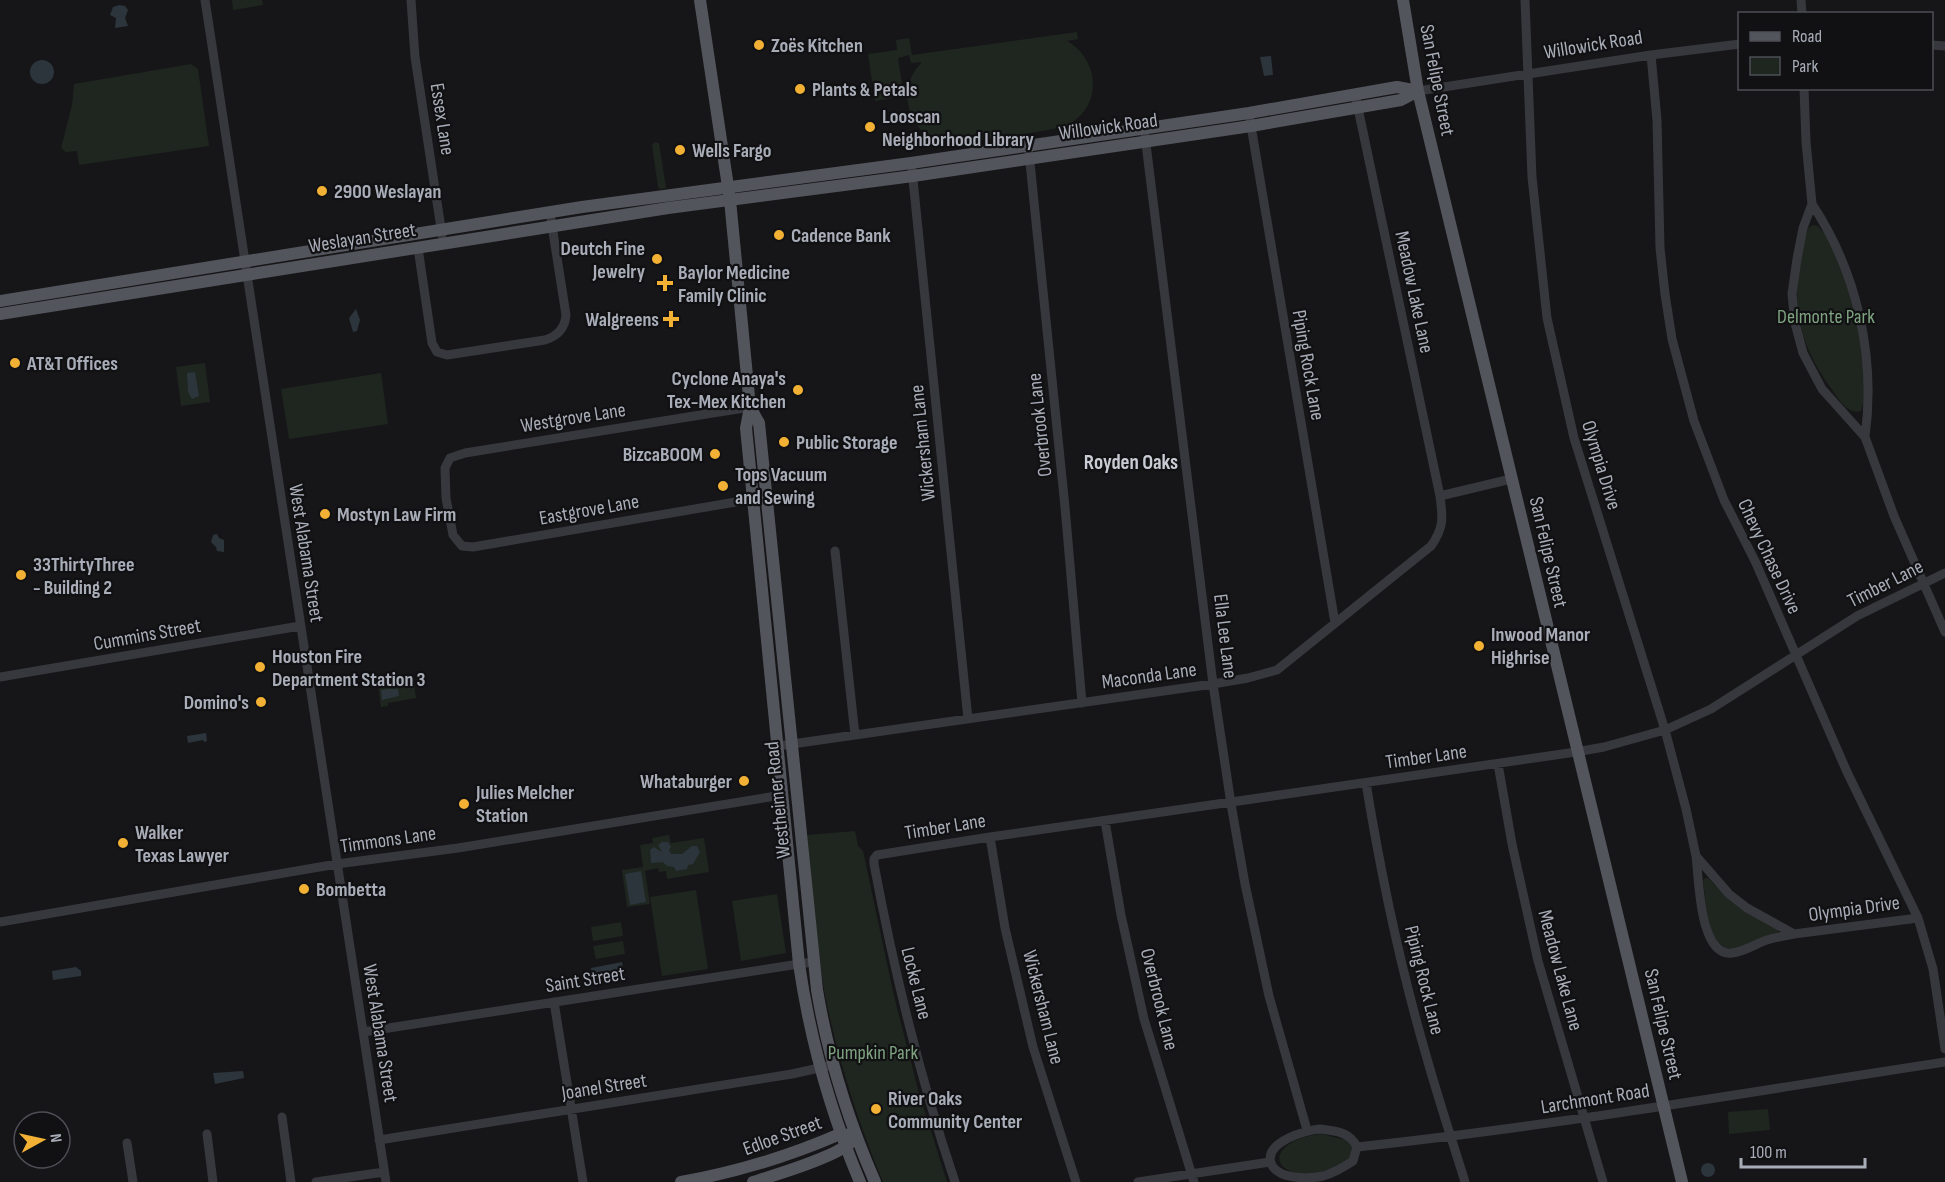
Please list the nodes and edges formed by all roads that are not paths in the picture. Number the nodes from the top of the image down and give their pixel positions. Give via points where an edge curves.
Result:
1 (205, 0) edge
2 (411, 0) edge
3 (700, 0) edge
4 (1403, 0) edge
5 (1525, 0) edge
6 (1738, 44) edge
7 (1651, 55) junction
8 (1529, 74) junction
9 (1804, 90) edge
10 (1418, 91) junction
11 (1355, 94) junction
12 (1357, 107) junction
13 (1249, 113) junction
14 (1251, 126) junction
15 (1145, 127) junction
16 (1132, 129) junction
17 (1145, 141) junction
18 (1029, 151) junction
19 (912, 169) junction
20 (730, 194) junction
21 (1812, 204) junction
22 (550, 213) junction
23 (552, 226) junction
24 (442, 230) junction
25 (444, 244) junction
26 (418, 248) junction
27 (244, 262) junction
28 (246, 275) junction
29 (0, 301) edge
30 (0, 314) edge
31 (750, 407) junction
32 (1865, 436) junction
33 (1511, 479) junction
34 (1440, 496) junction
35 (766, 497) junction
36 (753, 499) junction
37 (448, 505) joint
38 (835, 551) dead end
39 (1945, 573) edge
40 (1922, 583) junction
41 (1335, 623) junction
42 (300, 626) junction
43 (1945, 632) edge
44 (1796, 656) junction
45 (0, 677) edge
46 (1213, 684) junction
47 (1082, 703) junction
48 (968, 719) junction
49 (1665, 730) junction
50 (855, 735) junction
51 (791, 744) junction
52 (777, 746) junction
53 (1576, 752) junction
54 (1498, 764) junction
55 (1366, 783) junction
56 (782, 795) junction
57 (1231, 804) junction
58 (798, 819) junction
59 (1105, 821) junction
60 (990, 837) junction
61 (1696, 856) junction
62 (874, 859) joint
63 (337, 864) junction
64 (804, 875) junction
65 (790, 876) junction
66 (1918, 918) junction
67 (0, 922) edge
68 (1794, 934) junction
69 (812, 962) junction
70 (799, 964) junction
71 (554, 1002) junction
72 (363, 1032) junction
73 (1945, 1049) edge
74 (1945, 1062) edge
75 (833, 1065) junction
76 (820, 1068) junction
77 (1663, 1105) junction
78 (571, 1109) junction
79 (282, 1117) dead end
80 (1586, 1118) junction
81 (1307, 1130) junction
82 (207, 1134) dead end
83 (840, 1134) junction
84 (856, 1137) junction
85 (1451, 1137) junction
86 (379, 1140) junction
87 (127, 1143) dead end
88 (845, 1147) junction
89 (1357, 1147) junction
90 (1270, 1161) junction
91 (385, 1177) edge
92 (1193, 1178) edge
93 (1323, 1179) edge
94 (133, 1182) edge
95 (213, 1182) edge
96 (291, 1182) edge
97 (316, 1182) edge
98 (583, 1182) edge
99 (681, 1182) edge
100 (753, 1182) edge
101 (860, 1182) edge
102 (874, 1182) edge
103 (955, 1182) edge
104 (1076, 1182) edge
105 (1138, 1182) edge
106 (1465, 1182) edge
107 (1603, 1182) edge
108 (1682, 1182) edge

1 - 27 street, West Alabama Street
2 - 24 street, Essex Lane via 415,57
3 - 20 main road, Westheimer Road
4 - 10 main road, San Felipe Street
5 - 8 street, Olympia Drive
6 - 7 street, Willowick Road
7 - 8 street, Willowick Road
7 - 44 street, Chevy Chase Drive via 1660,248 1672,339 1707,460
8 - 10 street, Willowick Road
8 - 49 street, Olympia Drive via 1532,177 1547,318 1574,438
9 - 21 street
10 - 11 main road, Willowick Road via 1397,87
10 - 12 main road, Willowick Road via 1401,100
10 - 33 main road, San Felipe Street
11 - 12 street, Meadow Lake Lane
11 - 13 main road, Willowick Road
12 - 14 main road, Willowick Road
12 - 34 street, Meadow Lake Lane
13 - 14 street, Piping Rock Lane
13 - 15 main road, Willowick Road
14 - 17 main road, Willowick Road
14 - 41 street, Piping Rock Lane
15 - 16 main road, Willowick Road
15 - 17 street, Ella Lee Lane
16 - 17 street
16 - 18 main road, Willowick Road
17 - 18 main road, Willowick Road
17 - 46 street, Ella Lee Lane
18 - 19 main road, Willowick Road
18 - 47 street, Overbrook Lane
19 - 20 main road, Willowick Road
19 - 48 street, Wickersham Lane
20 - 22 main road, Weslayan Street
20 - 23 main road, Weslayan Street
20 - 31 main road, Westheimer Road
21 - 32 street via 1843,260 1859,311 1867,357 1869,406
21 - 32 street via 1797,259 1792,294 1795,323 1803,354 1822,389
22 - 23 street
22 - 24 main road, Weslayan Street
23 - 25 main road, Weslayan Street
23 - 26 street via 566,315 558,333 545,340 447,355 437,352 433,347
24 - 25 street, Essex Lane
24 - 27 main road, Weslayan Street
25 - 26 main road, Weslayan Street
26 - 28 main road, Weslayan Street
27 - 28 street, West Alabama Street
27 - 29 main road, Weslayan Street
28 - 30 main road, Weslayan Street
28 - 42 street, West Alabama Street
31 - 35 main road, Westheimer Road via 759,423
31 - 36 main road, Westheimer Road via 746,428
31 - 37 street, Westgrove Lane via 465,453 450,458 445,468
32 - 40 street
33 - 34 street
33 - 53 main road, San Felipe Street
34 - 41 street, Maconda Lane via 1443,517 1440,533 1431,546
35 - 36 street, Eastgrove Lane
35 - 51 main road, Westheimer Road
36 - 37 street, Eastgrove Lane via 473,548 462,546 453,536
36 - 52 main road, Westheimer Road
38 - 50 street
39 - 40 street, Timber Lane
40 - 43 street
40 - 44 street, Timber Lane via 1857,616
41 - 46 street, Maconda Lane via 1277,670
42 - 45 street, Cummins Street
42 - 63 street, West Alabama Street
44 - 49 street, Timber Lane via 1711,709
44 - 66 street, Chevy Chase Drive via 1846,772
46 - 47 street, Maconda Lane
46 - 57 street, Ella Lee Lane
47 - 48 street, Maconda Lane
48 - 50 street, Maconda Lane
49 - 53 street, Timber Lane
49 - 61 street, Olympia Drive
50 - 51 street, Maconda Lane
51 - 52 street, Maconda Lane
51 - 58 main road, Westheimer Road
52 - 56 main road, Westheimer Road
53 - 54 street, Timber Lane
53 - 77 main road, San Felipe Street
54 - 55 street, Timber Lane
54 - 80 street, Meadow Lake Lane via 1538,961
55 - 57 street, Timber Lane
55 - 85 street, Piping Rock Lane via 1378,859 1404,971
56 - 58 main road
56 - 63 street, Timmons Lane
56 - 65 main road, Westheimer Road
57 - 59 street, Timber Lane
57 - 81 street, Ella Lee Lane via 1269,996
58 - 64 main road, Westheimer Road
59 - 60 street, Timber Lane
59 - 92 street, Overbrook Lane via 1144,1019
60 - 62 street, Timber Lane via 882,854
60 - 104 street, Wickersham Lane via 1005,928 1033,1047
61 - 68 street, Olympia Drive via 1728,894
61 - 68 street, Olympia Drive via 1704,924 1720,950 1733,953
62 - 103 street, Locke Lane via 909,1028
63 - 67 street, Timmons Lane
63 - 72 street, West Alabama Street
64 - 65 main road
64 - 69 main road, Westheimer Road
65 - 70 main road, Westheimer Road
66 - 68 street, Olympia Drive
66 - 73 street, Chevy Chase Drive via 1933,969
69 - 70 street, Saint Street
69 - 75 main road, Westheimer Road
70 - 71 street, Saint Street
70 - 76 main road, Westheimer Road
71 - 72 street, Saint Street
71 - 78 street
72 - 86 street, West Alabama Street
74 - 77 street, Larchmont Road
75 - 76 street, Joanel Street
75 - 84 main road, Westheimer Road
76 - 78 street, Joanel Street
76 - 83 main road, Westheimer Road
77 - 80 street, Larchmont Road
77 - 108 main road, San Felipe Street
78 - 86 street, Joanel Street
78 - 98 street
79 - 96 street
80 - 85 street, Larchmont Road
80 - 107 street, Meadow Lake Lane
81 - 89 street via 1337,1131 1348,1135
81 - 90 street via 1282,1142
82 - 95 street
83 - 84 main road, Edloe Street
83 - 88 main road, Westheimer Road
83 - 99 main road, Edloe Street via 770,1162
84 - 88 main road, Edloe Street
84 - 102 main road, Westheimer Road
85 - 89 street, Larchmont Road
85 - 106 street, Piping Rock Lane
86 - 91 street, West Alabama Street
87 - 94 street
88 - 100 main road, Edloe Street
88 - 101 main road, Westheimer Road
89 - 93 street via 1353,1161
90 - 92 street
90 - 93 street via 1274,1168 1291,1176
91 - 97 street
92 - 105 street

